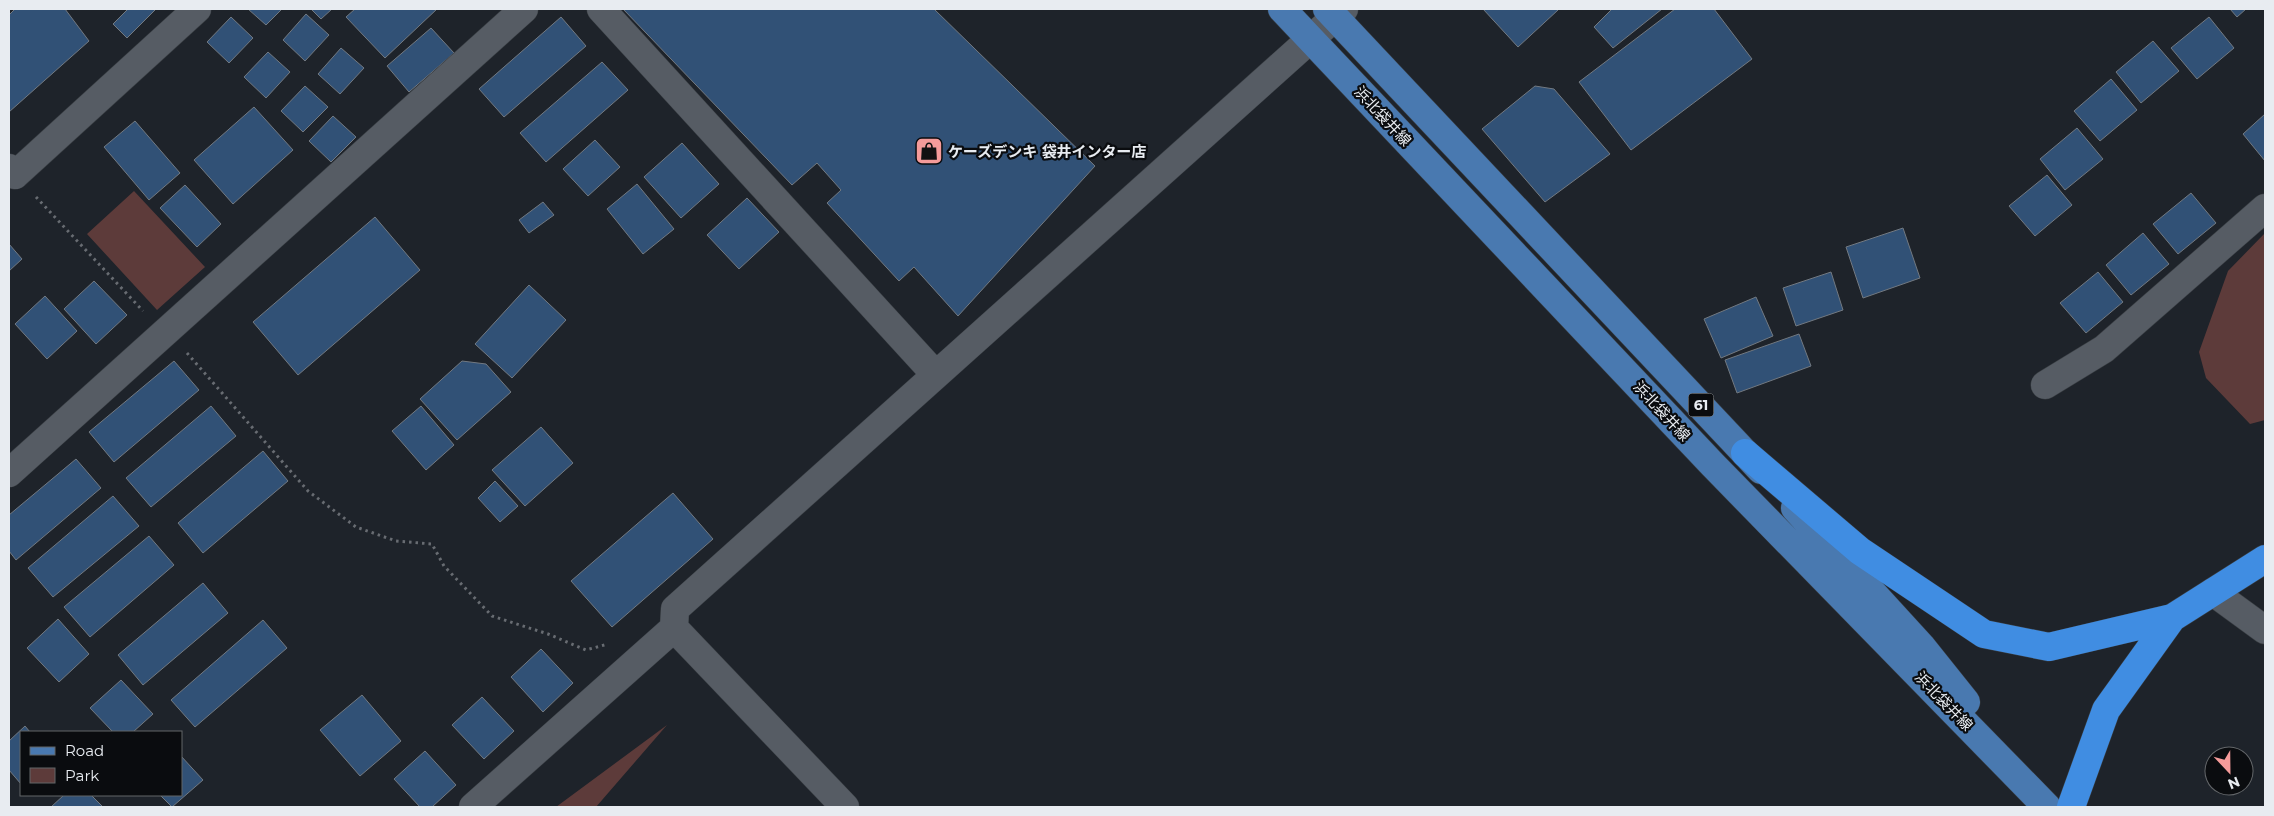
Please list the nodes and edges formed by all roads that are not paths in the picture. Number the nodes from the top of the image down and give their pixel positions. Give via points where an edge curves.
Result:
1 (197, 9) edge
2 (524, 9) edge
3 (601, 9) edge
4 (1282, 9) edge
5 (1336, 12) edge
6 (1311, 39) junction
7 (12, 171) edge
8 (2265, 208) edge
9 (935, 374) junction
10 (2045, 385) dead end
11 (1746, 453) junction
12 (9, 473) edge
13 (2265, 559) edge
14 (2214, 592) junction
15 (2172, 618) junction
16 (674, 628) junction
17 (2265, 630) edge
18 (473, 807) edge
19 (845, 807) edge
20 (2049, 807) edge
21 (2071, 807) edge

1 - 7 street
2 - 12 street
3 - 9 street
4 - 6 main road, 浜北袋井線 / 61
5 - 6 street
5 - 11 main road, 浜北袋井線 / 61
6 - 9 street
6 - 20 main road, 浜北袋井線 / 61 via 1706,458
8 - 10 street via 2104,349
9 - 16 street via 675,609
11 - 15 highway via 1860,551 1984,634 2049,647
11 - 20 main road, 浜北袋井線 / 61 via 1922,647
13 - 14 highway
14 - 15 highway
14 - 17 street
15 - 21 highway via 2106,710
16 - 18 street
16 - 19 street

